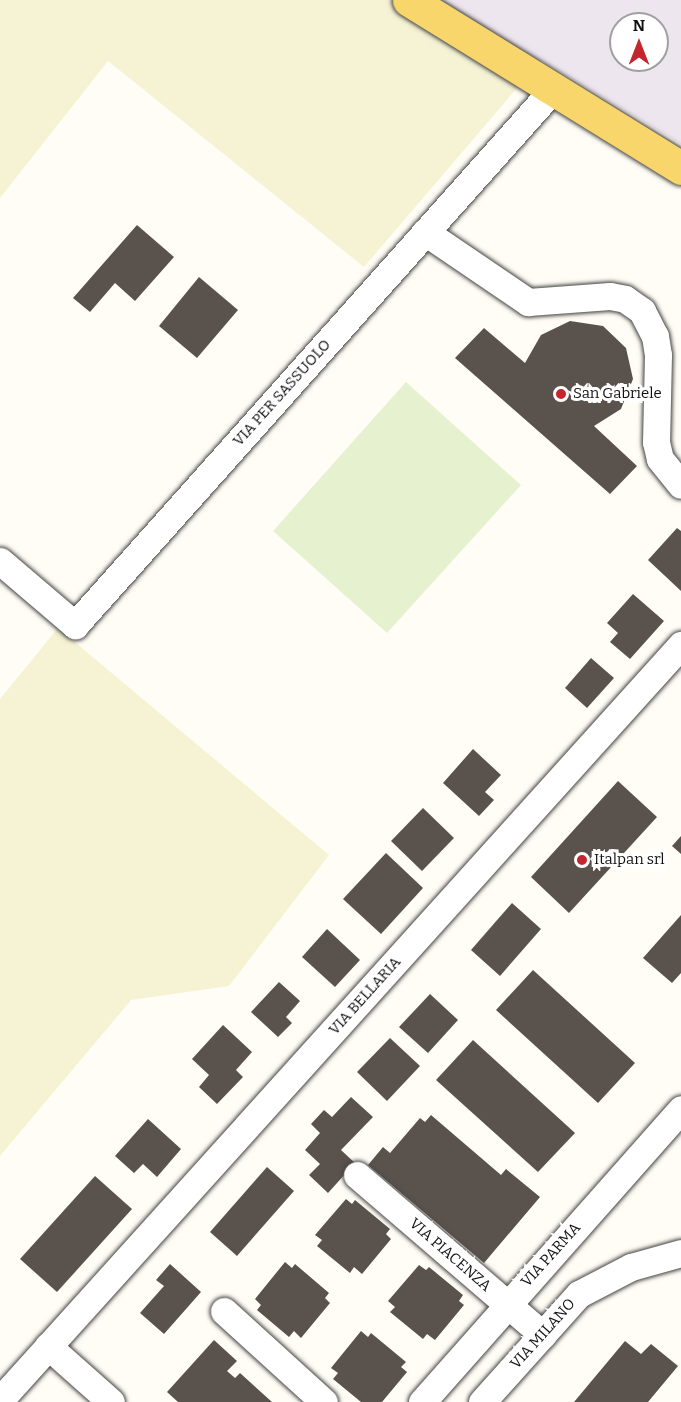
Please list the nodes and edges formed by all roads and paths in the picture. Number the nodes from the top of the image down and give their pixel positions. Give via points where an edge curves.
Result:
1 (409, 0) edge
2 (555, 87) junction
3 (681, 168) edge
4 (425, 232) junction
5 (681, 485) edge
6 (0, 561) edge
7 (681, 645) edge
8 (681, 1109) edge
9 (357, 1175) dead end
10 (681, 1253) edge
11 (508, 1305) junction
12 (224, 1311) dead end
13 (543, 1335) junction
14 (48, 1346) junction
15 (0, 1400) edge
16 (111, 1402) edge
17 (324, 1402) edge
18 (422, 1402) edge
19 (482, 1402) edge

1 - 2 main road
2 - 3 main road
2 - 4 street, VIA PER SASSUOLO
4 - 5 street via 528,302 610,296 625,298 642,311 655,336 658,355 656,442 660,459
4 - 6 street, VIA PER SASSUOLO via 75,625
7 - 14 street, VIA BELLARIA
8 - 11 street, VIA PARMA
9 - 11 street, VIA PIACENZA
10 - 13 street, VIA MILANO via 631,1267 579,1294
11 - 13 street, VIA PIACENZA
11 - 18 street, VIA PARMA
12 - 17 street
13 - 19 street, VIA MILANO
14 - 15 street, VIA BELLARIA
14 - 16 street

